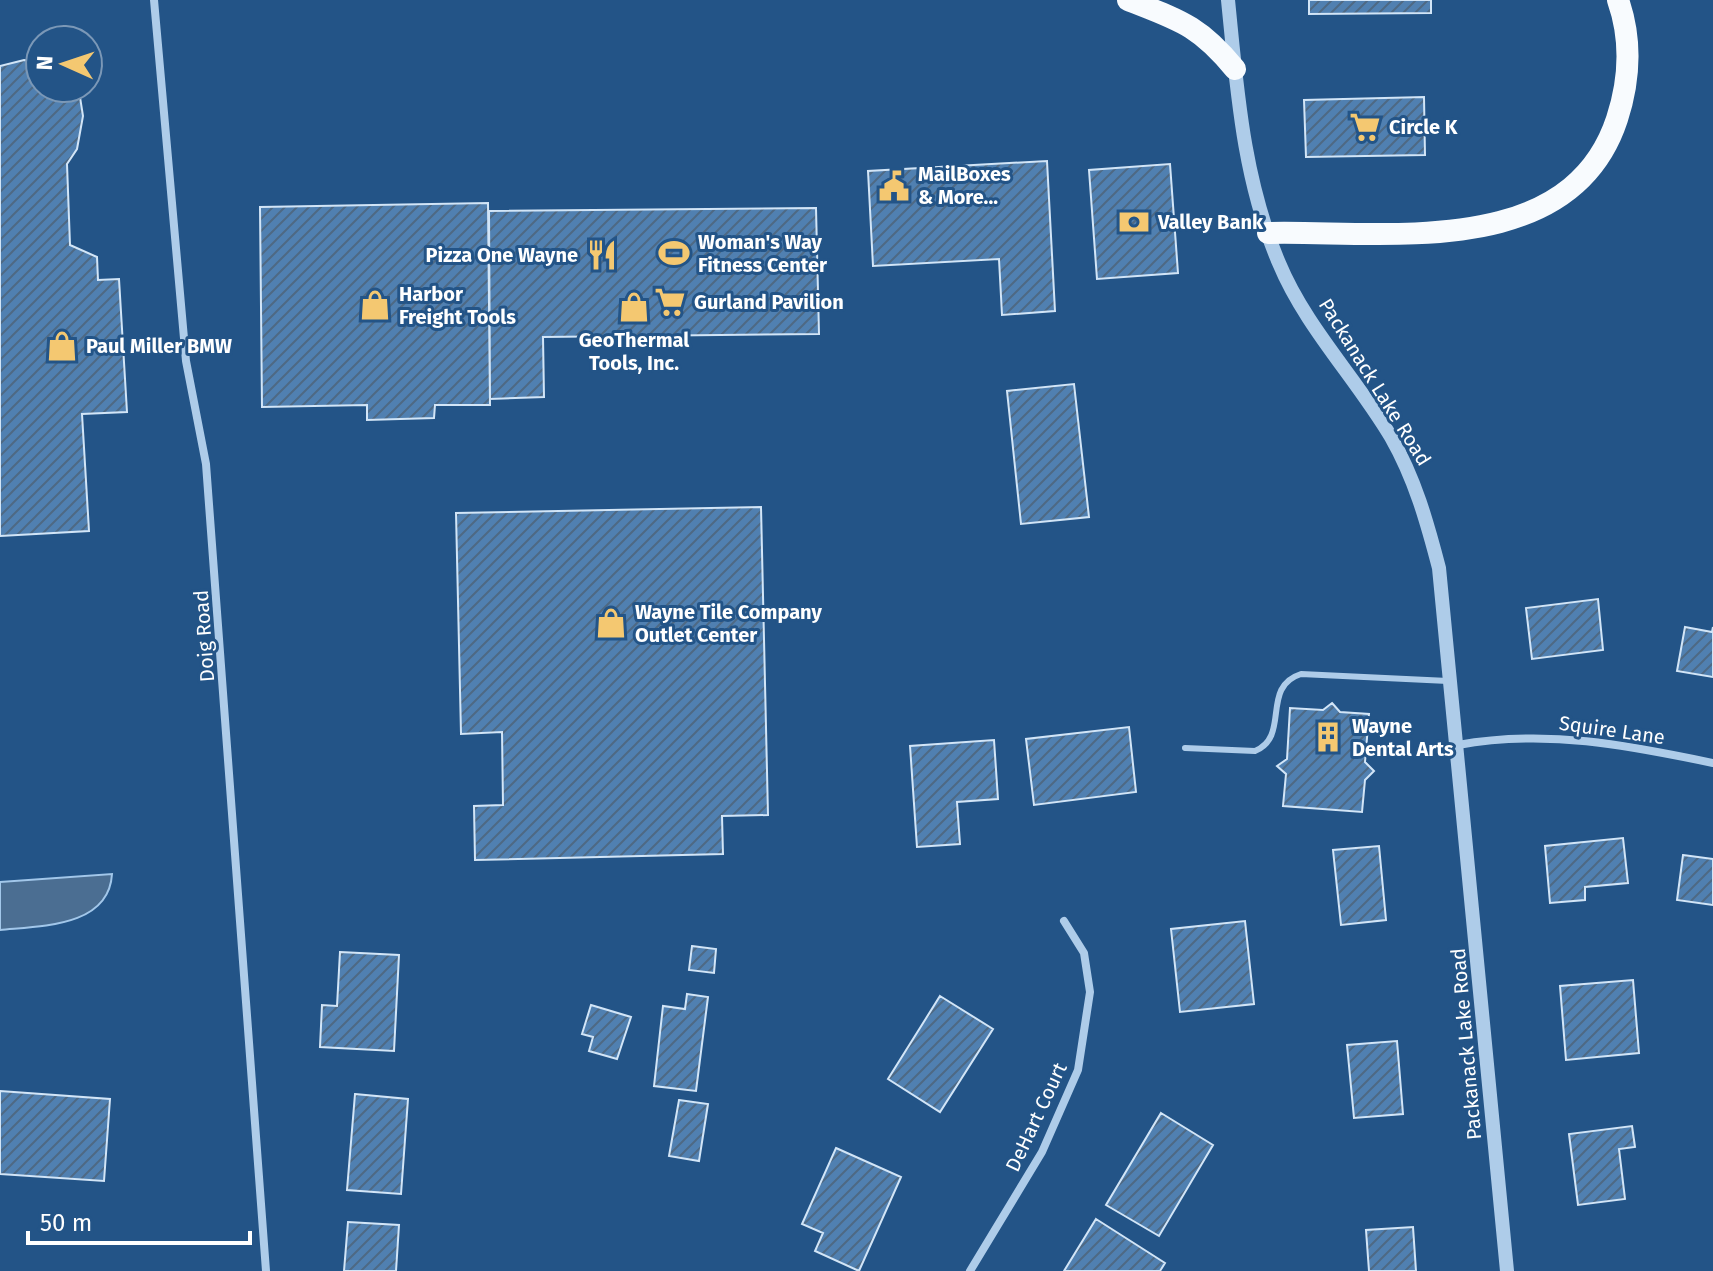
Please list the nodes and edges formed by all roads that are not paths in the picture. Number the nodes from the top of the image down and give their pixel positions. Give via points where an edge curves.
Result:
1 (154, 0) edge
2 (1128, 0) edge
3 (1228, 0) edge
4 (1618, 0) edge
5 (1235, 69) junction
6 (1268, 233) junction
7 (1452, 681) junction
8 (1458, 745) junction
9 (1185, 748) dead end
10 (1713, 763) edge
11 (1064, 921) dead end
12 (266, 1271) edge
13 (970, 1271) edge
14 (1507, 1271) edge

1 - 12 street, Doig Road via 186,361 206,464
2 - 5 highway via 1193,26
3 - 5 street, Packanack Lake Road
4 - 6 highway via 1628,49 1627,77 1613,129 1587,169 1547,205 1501,224 1445,232
5 - 6 street, Packanack Lake Road via 1249,167
6 - 7 street, Packanack Lake Road via 1302,305 1414,482 1439,568
7 - 8 street, Packanack Lake Road
7 - 9 lane via 1301,674 1280,690 1275,730 1262,748
8 - 10 street, Squire Lane via 1539,736 1591,740
8 - 14 street, Packanack Lake Road
11 - 13 street, DeHart Court via 1084,953 1090,992 1078,1070 1042,1152

